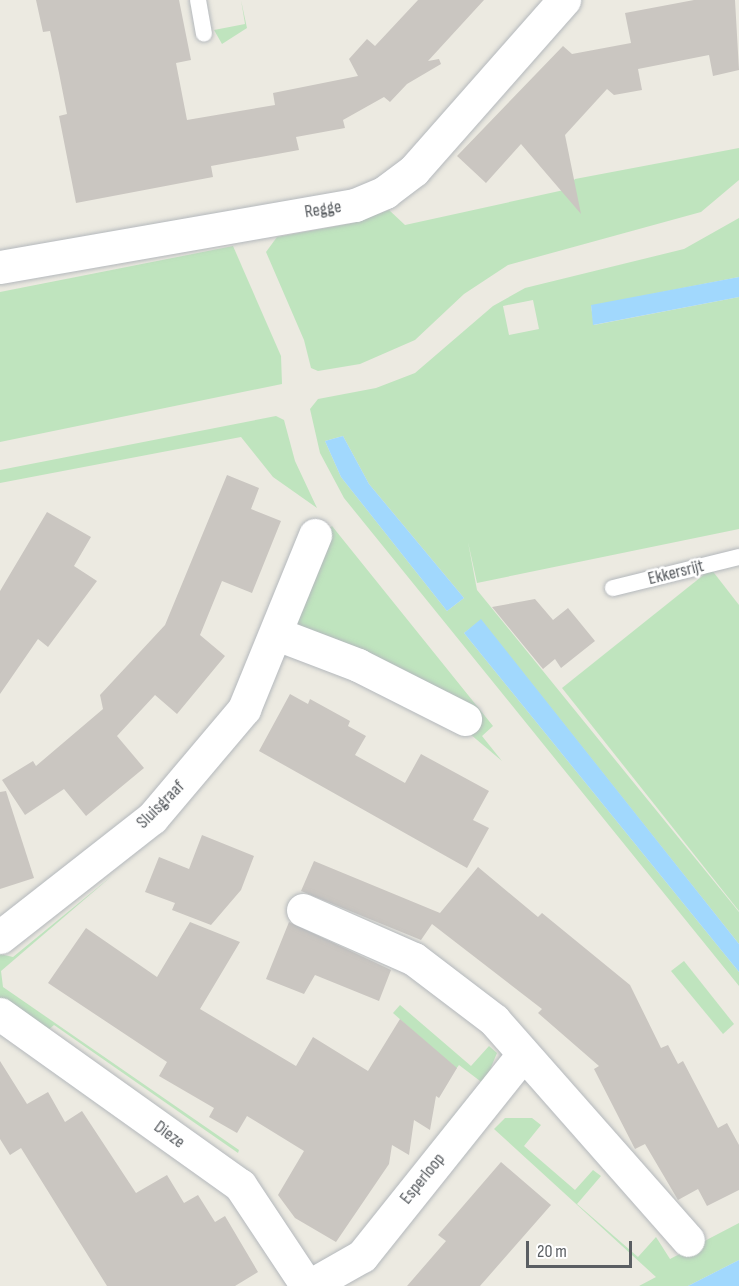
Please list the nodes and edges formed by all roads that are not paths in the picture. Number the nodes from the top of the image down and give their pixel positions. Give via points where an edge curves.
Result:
1 (198, 0) edge
2 (564, 0) edge
3 (204, 33) dead end
4 (0, 267) edge
5 (315, 535) dead end
6 (739, 557) edge
7 (613, 588) dead end
8 (277, 634) junction
9 (465, 719) dead end
10 (303, 910) dead end
11 (0, 937) edge
12 (0, 1014) edge
13 (523, 1054) junction
14 (688, 1240) dead end
15 (308, 1286) edge

1 - 3 lane
2 - 4 street, Regge via 414,170 385,192 355,205
5 - 8 street, Sluisgraaf
6 - 7 lane, Ekkersrijt
8 - 9 street via 358,665
8 - 11 street, Sluisgraaf via 244,709 152,818
10 - 13 street via 414,958 494,1020
12 - 15 street, Dieze via 240,1185
13 - 14 street
13 - 15 street, Esperloop via 362,1256

